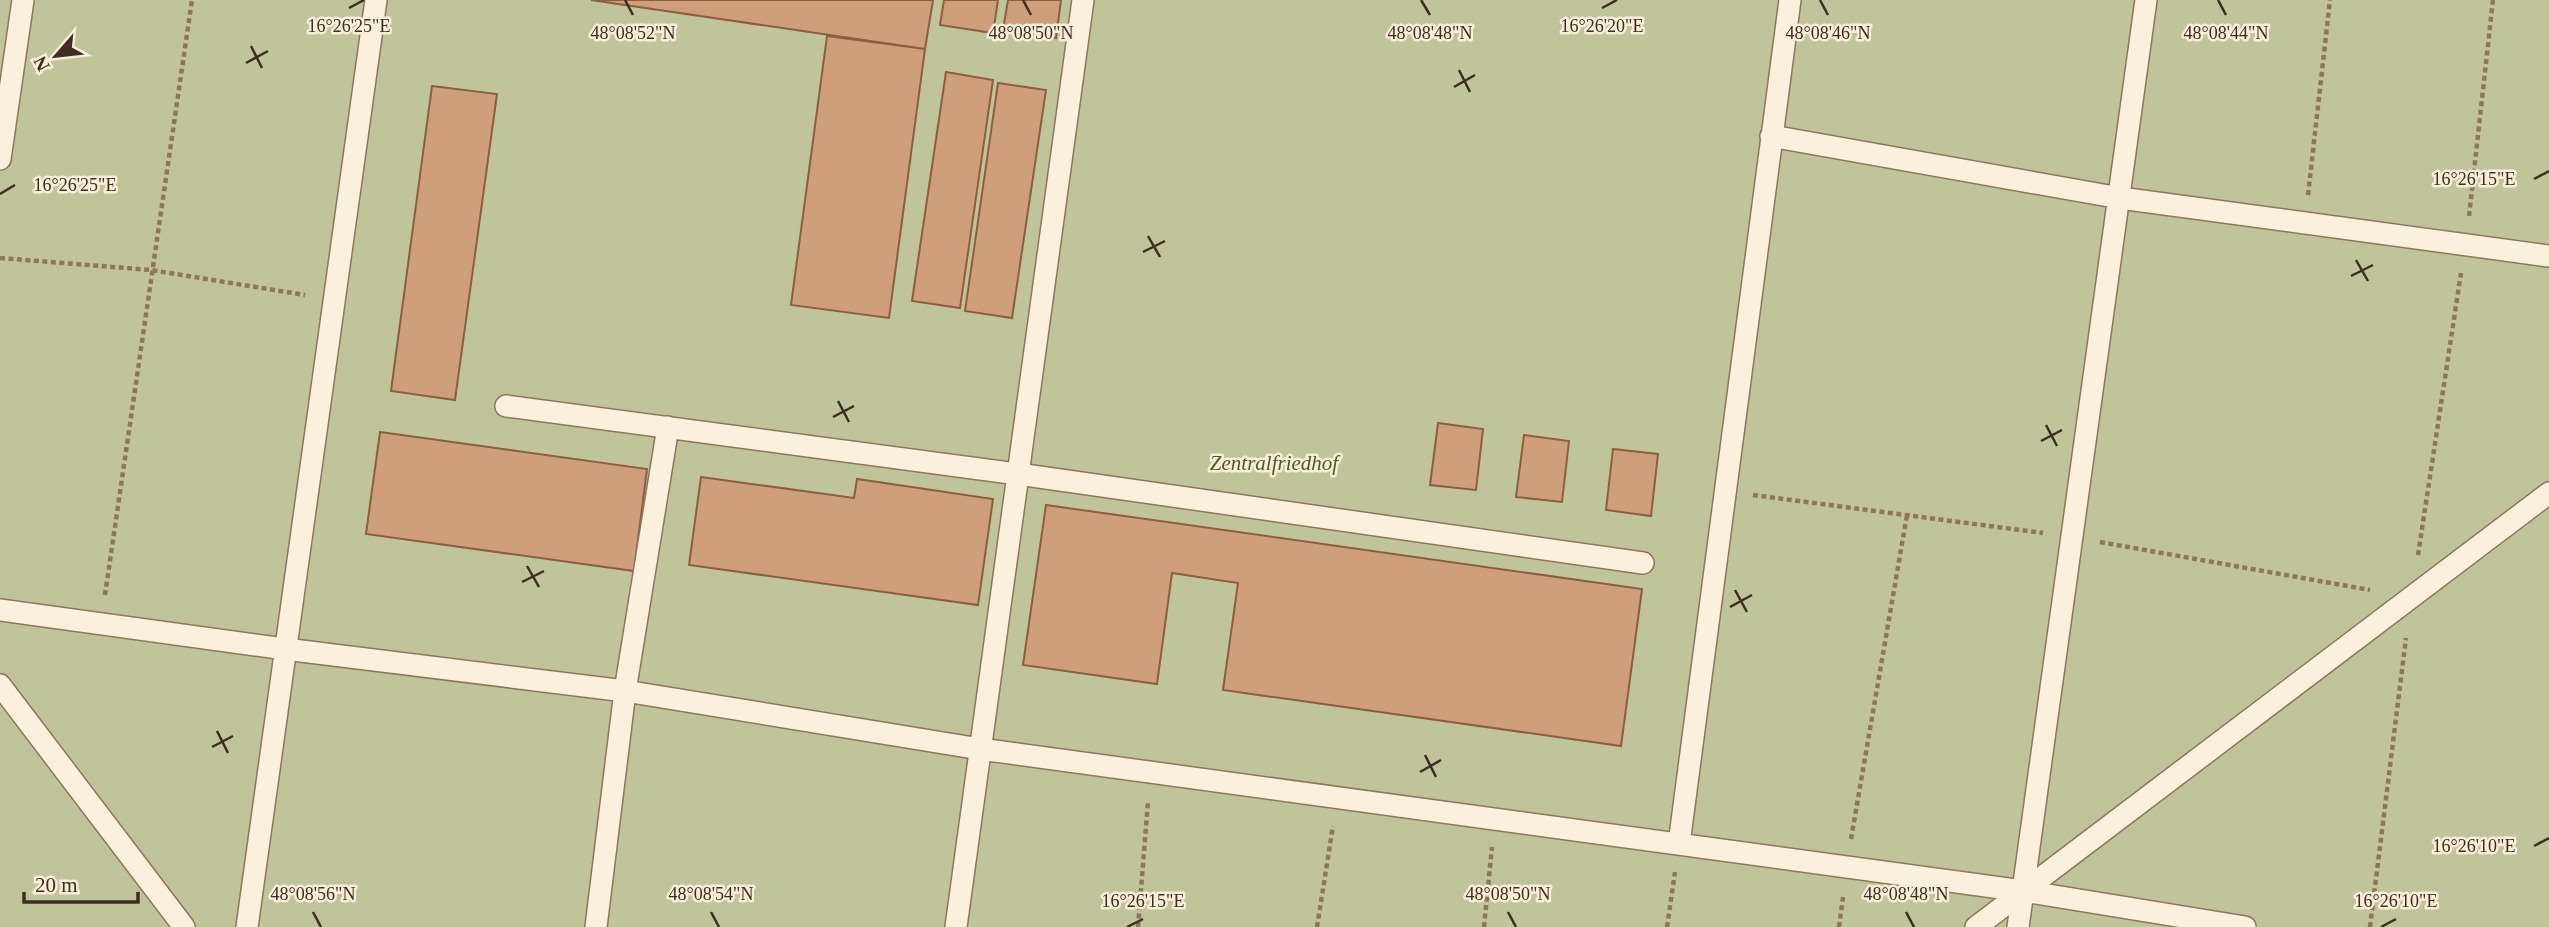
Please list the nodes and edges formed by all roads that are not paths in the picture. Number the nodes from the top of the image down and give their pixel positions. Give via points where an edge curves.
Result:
1 (23, 0) edge
2 (376, 0) edge
3 (1083, 0) edge
4 (1790, 0) edge
5 (2147, 0) edge
6 (1771, 136) junction
7 (0, 159) edge
8 (2120, 198) junction
9 (2549, 256) edge
10 (506, 406) dead end
11 (668, 427) junction
12 (1018, 474) junction
13 (2549, 493) edge
14 (1643, 563) dead end
15 (0, 610) edge
16 (285, 649) junction
17 (0, 685) edge
18 (625, 691) junction
19 (980, 749) junction
20 (1679, 844) junction
21 (2023, 891) junction
22 (184, 927) edge
23 (247, 927) edge
24 (596, 927) edge
25 (956, 927) edge
26 (1976, 927) edge
27 (2018, 927) edge
28 (2245, 927) edge

1 - 7 lane
2 - 16 lane
3 - 12 lane
4 - 6 lane
5 - 8 lane
6 - 8 lane
6 - 20 lane
8 - 9 lane
8 - 21 lane
10 - 11 lane
11 - 12 lane
11 - 18 lane
12 - 14 lane
12 - 19 lane
13 - 21 lane
15 - 16 lane
16 - 18 lane
16 - 23 lane
17 - 22 lane
18 - 19 lane
18 - 24 lane
19 - 20 lane
19 - 25 lane
20 - 21 lane
21 - 26 lane
21 - 27 lane
21 - 28 lane

